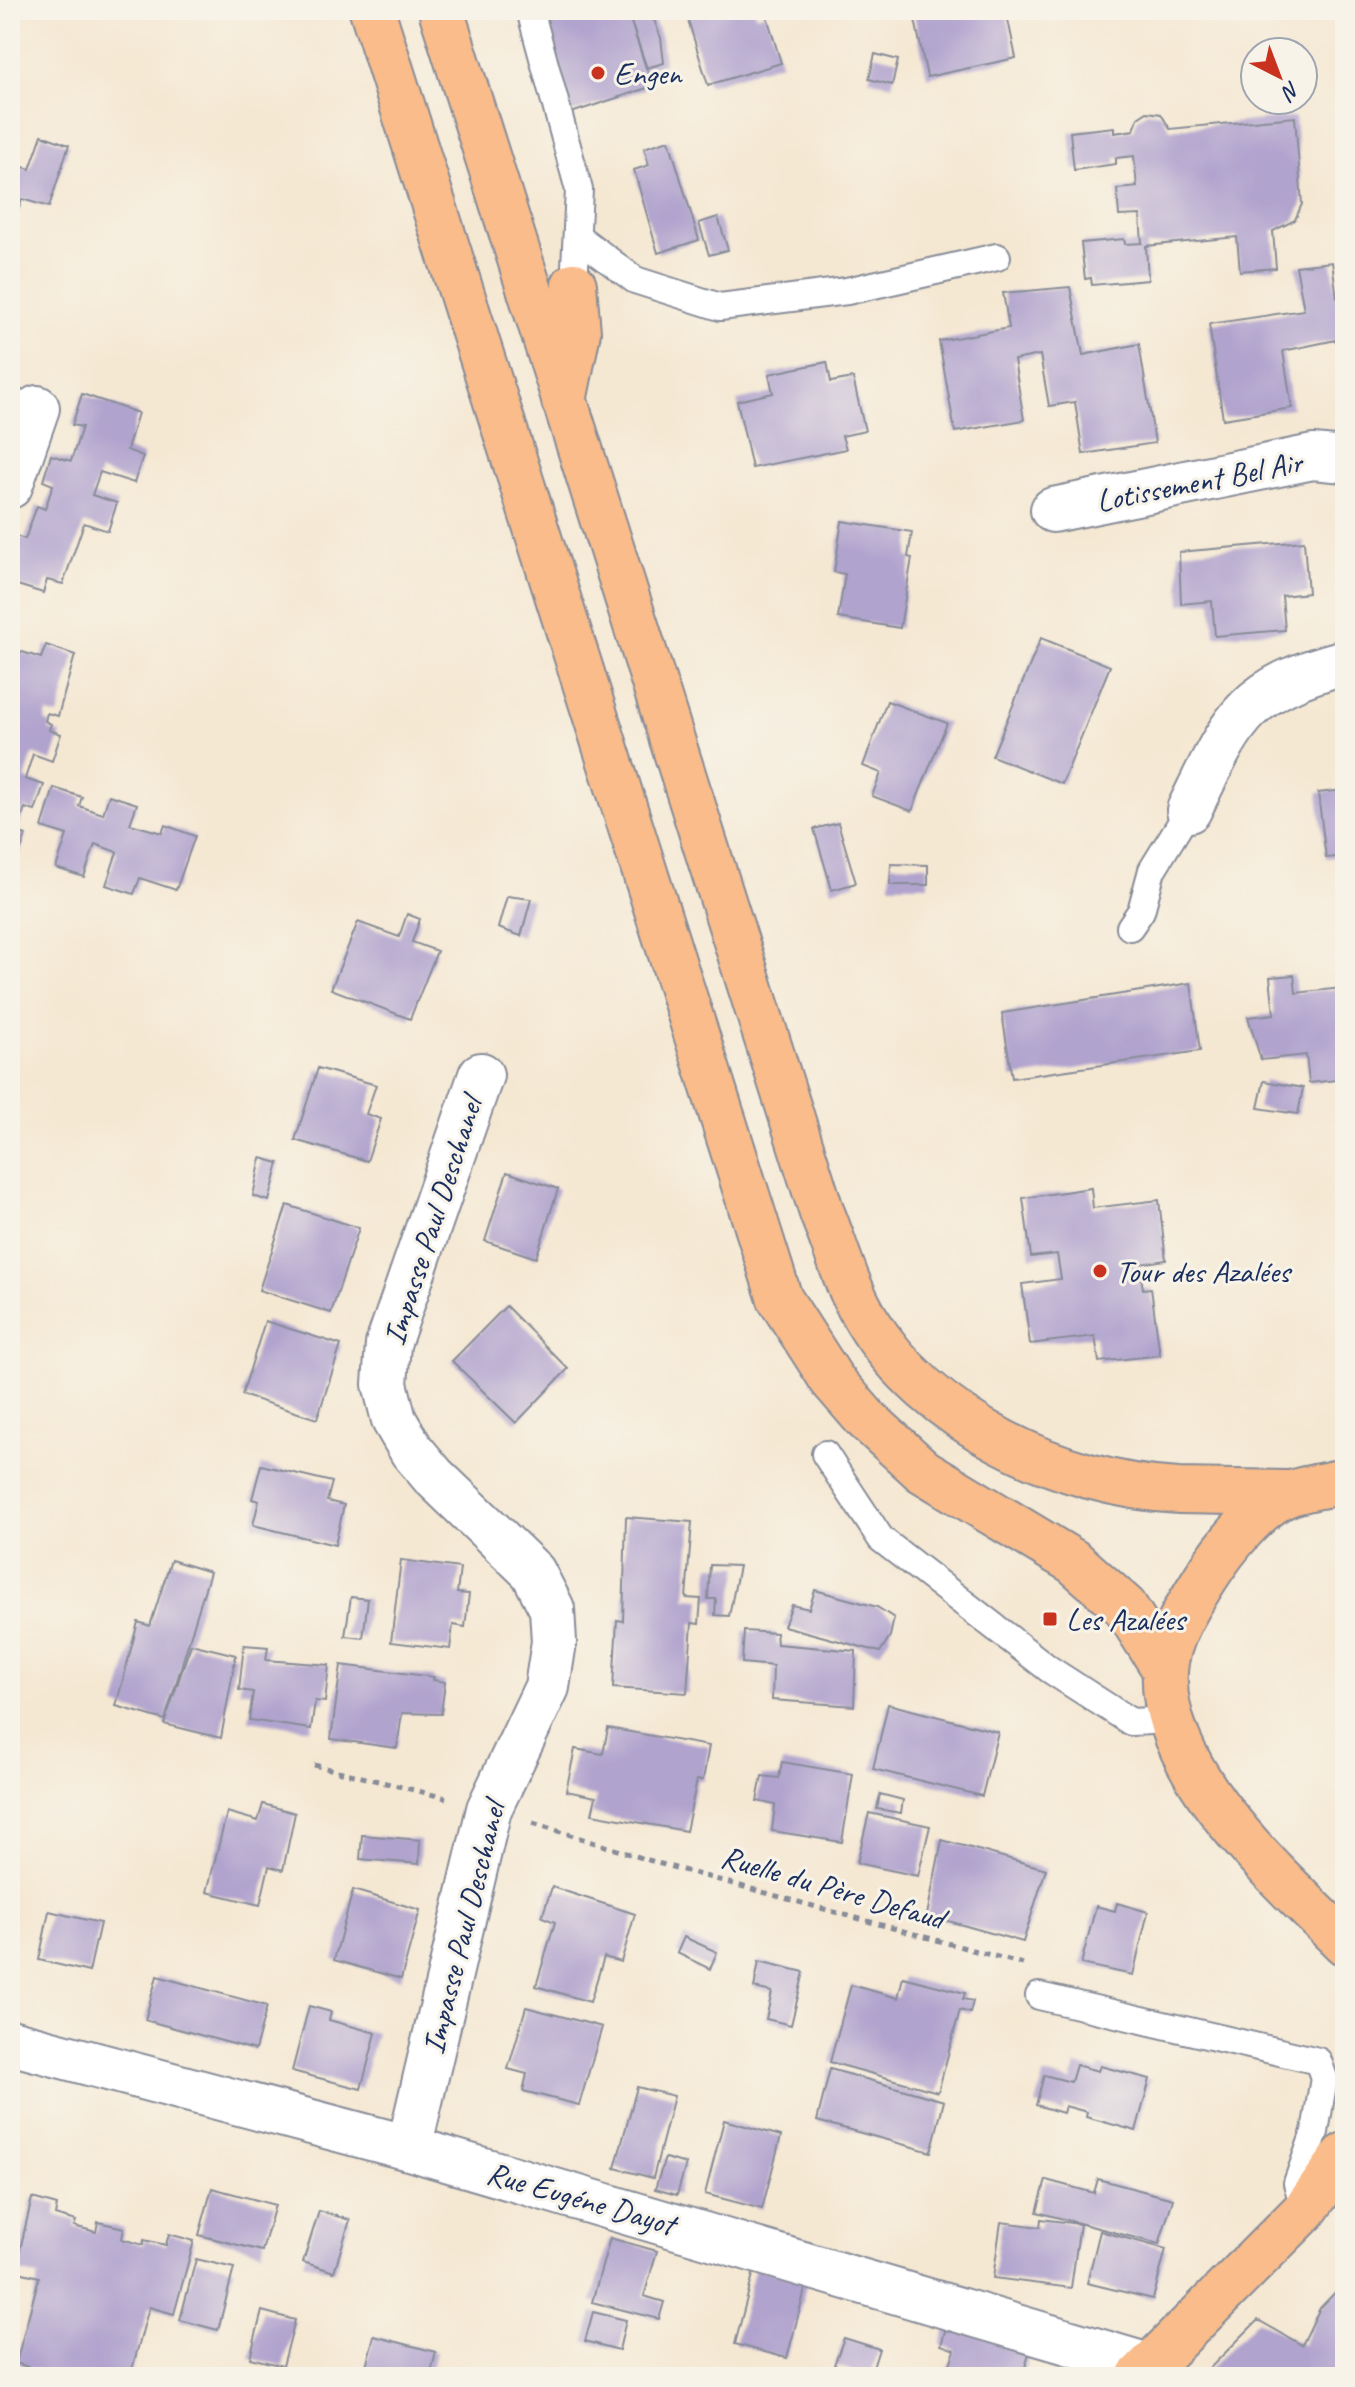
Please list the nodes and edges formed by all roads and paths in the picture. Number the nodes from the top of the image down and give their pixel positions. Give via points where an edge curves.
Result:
1 (372, 10) edge
2 (441, 10) edge
3 (530, 10) edge
4 (578, 237) junction
5 (997, 257) dead end
6 (574, 285) joint
7 (564, 403) junction
8 (37, 408) dead end
9 (1345, 460) edge
10 (10, 486) edge
11 (1053, 510) dead end
12 (1345, 662) edge
13 (1189, 810) joint
14 (1130, 927) dead end
15 (481, 1075) dead end
16 (825, 1454) dead end
17 (1345, 1481) edge
18 (1288, 1493) junction
19 (1165, 1670) junction
20 (1171, 1720) junction
21 (314, 1765) dead end
22 (489, 1809) junction
23 (1345, 1943) edge
24 (1035, 1967) dead end
25 (1039, 1996) dead end
26 (10, 2042) edge
27 (409, 2148) junction
28 (1345, 2155) edge
29 (1325, 2206) edge
30 (1144, 2372) edge

1 - 19 main road via 780,1299 832,1380 865,1418 923,1471 1074,1562 1125,1607
2 - 7 main road
3 - 4 lane via 579,190
4 - 5 lane via 635,280 720,307 847,291
4 - 6 lane
6 - 7 main road via 578,332
7 - 18 main road via 822,1213 865,1318 900,1367 999,1443 1104,1479 1180,1491
8 - 10 street
9 - 11 street, Lotissement Bel Air via 1313,457
12 - 13 street via 1262,693 1243,711
13 - 14 lane via 1152,870 1141,911
15 - 22 street, Impasse Paul Deschanel via 388,1344 385,1384 394,1420 412,1451 533,1572 552,1609 554,1642 547,1687
16 - 20 lane via 881,1539 1037,1660 1131,1722
17 - 18 main road
18 - 19 main road via 1247,1523 1217,1560 1184,1612
19 - 20 main road
20 - 23 main road via 1214,1801
21 - 22 path, Ruelle du Père Defaud
22 - 24 path, Ruelle du Père Defaud via 661,1864
22 - 27 street, Impasse Paul Deschanel
25 - 29 lane via 1318,2061 1324,2078 1315,2132 1297,2183
26 - 27 street, Rue Eugéne Dayot
27 - 30 street, Rue Eugéne Dayot
28 - 29 main road
29 - 30 main road

